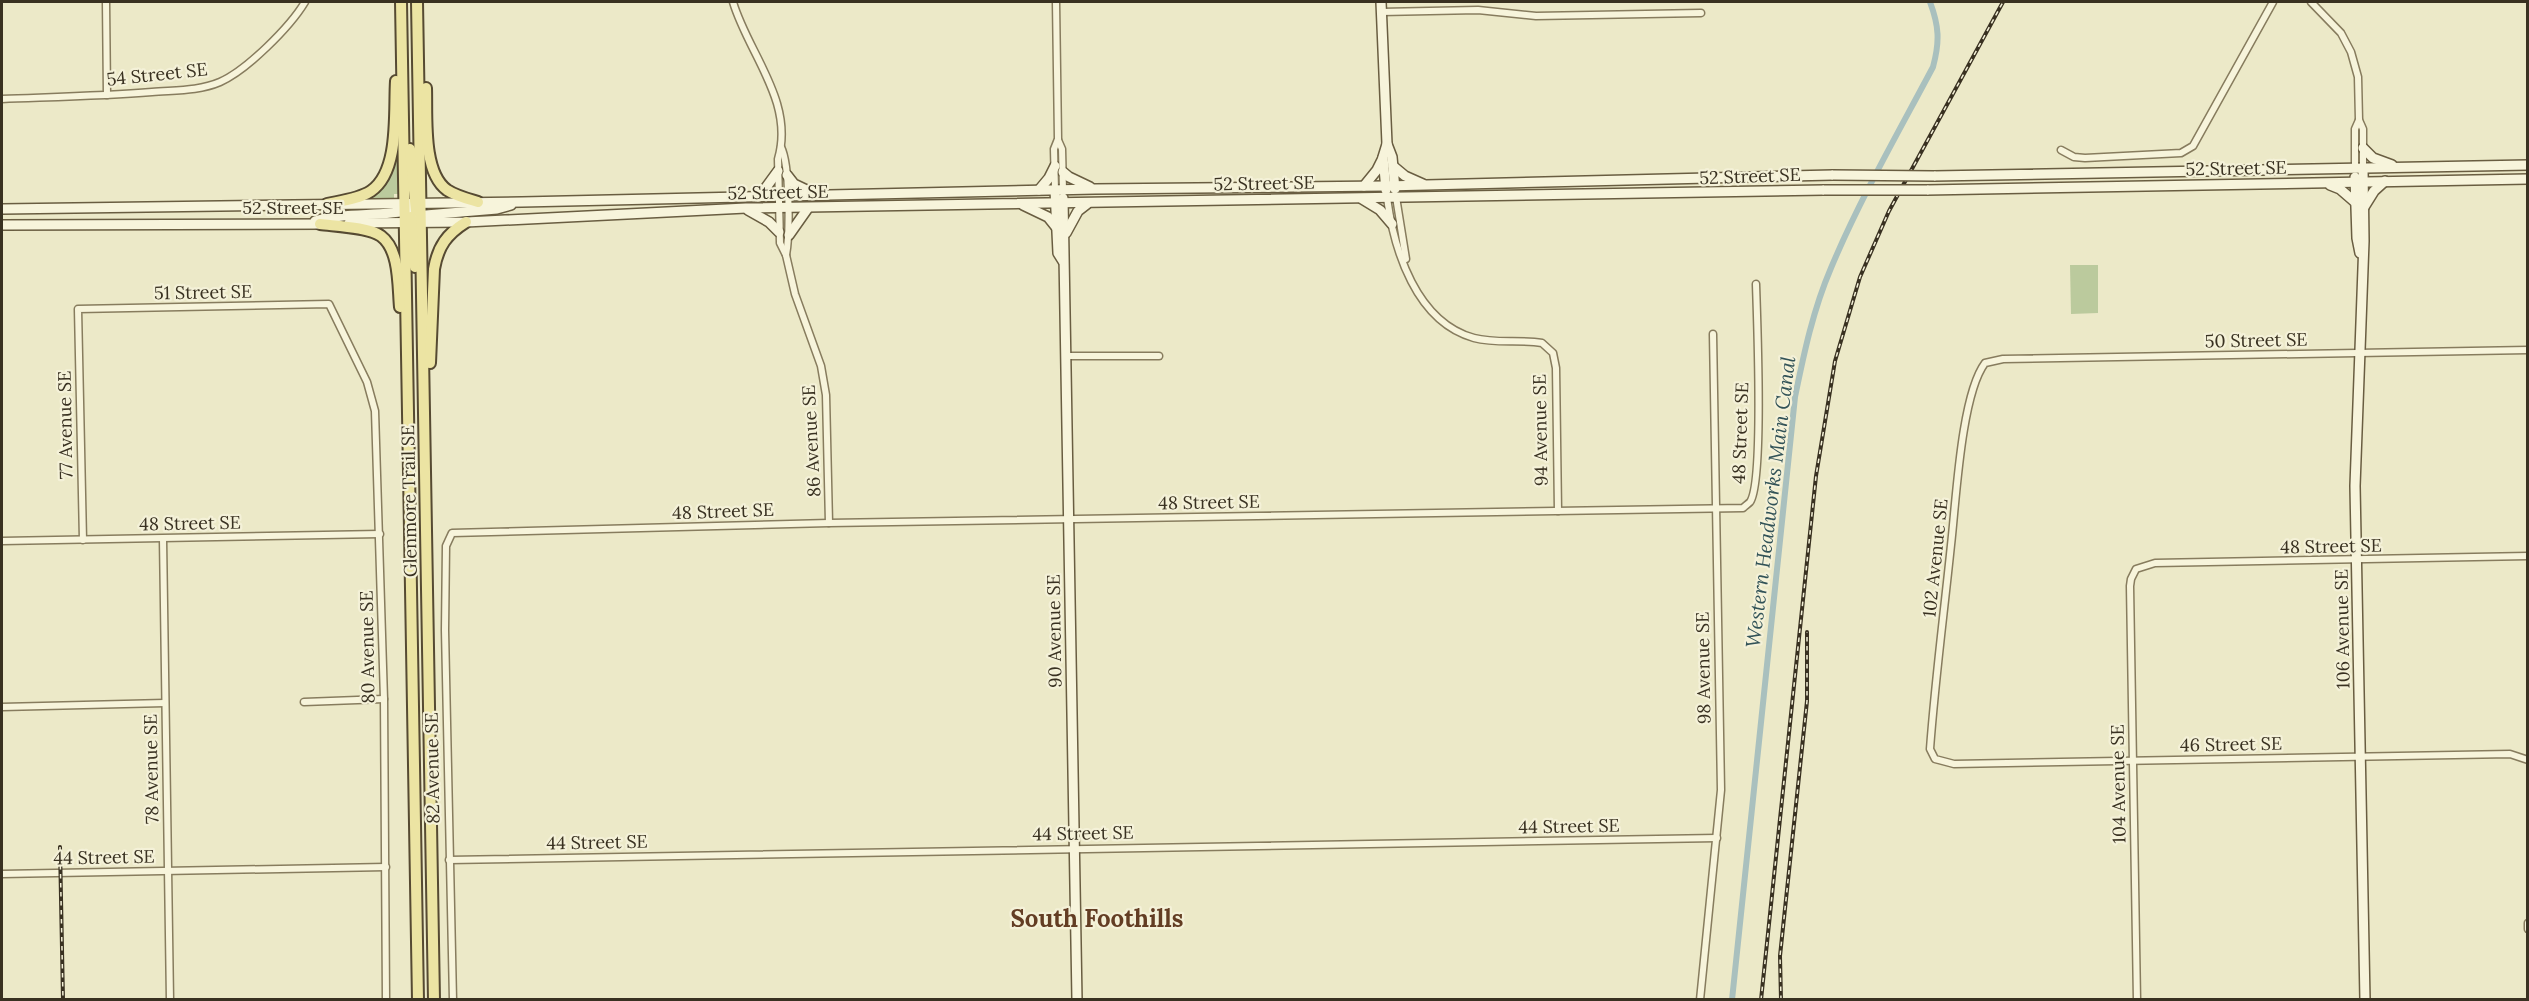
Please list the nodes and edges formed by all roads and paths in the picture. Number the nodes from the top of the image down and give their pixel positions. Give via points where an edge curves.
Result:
1 (106, 2) edge
2 (305, 2) edge
3 (401, 2) edge
4 (418, 2) edge
5 (733, 2) edge
6 (1056, 2) edge
7 (1381, 2) edge
8 (2273, 2) edge
9 (2311, 2) edge
10 (1381, 12) junction
11 (1701, 13) dead end
12 (402, 36) junction
13 (106, 95) junction
14 (2, 99) edge
15 (2359, 120) junction
16 (1387, 144) junction
17 (2363, 148) junction
18 (2061, 150) dead end
19 (1383, 157) junction
20 (2528, 165) edge
21 (1393, 166) junction
22 (2359, 168) junction
23 (2397, 168) junction
24 (1059, 169) junction
25 (782, 173) junction
26 (2528, 179) edge
27 (2359, 182) junction
28 (2385, 182) junction
29 (2322, 183) junction
30 (1425, 185) junction
31 (1364, 186) junction
32 (1390, 186) junction
33 (1095, 189) junction
34 (1039, 190) junction
35 (1059, 190) junction
36 (820, 196) junction
37 (759, 197) junction
38 (783, 197) junction
39 (1392, 197) junction
40 (1360, 198) junction
41 (478, 202) junction
42 (522, 202) junction
43 (2355, 202) junction
44 (1018, 203) junction
45 (327, 204) junction
46 (1059, 204) junction
47 (1087, 204) junction
48 (746, 208) junction
49 (783, 208) junction
50 (808, 208) junction
51 (2364, 208) junction
52 (2, 209) edge
53 (413, 213) junction
54 (466, 222) junction
55 (304, 224) junction
56 (321, 224) junction
57 (1392, 224) junction
58 (2, 225) edge
59 (1056, 227) junction
60 (784, 234) junction
61 (1064, 238) junction
62 (2361, 259) junction
63 (1064, 261) junction
64 (1407, 268) junction
65 (1756, 284) dead end
66 (329, 304) joint
67 (78, 309) joint
68 (1713, 334) dead end
69 (2528, 350) edge
70 (2359, 353) junction
71 (1065, 356) junction
72 (1159, 356) dead end
73 (1985, 363) joint
74 (408, 407) junction
75 (425, 435) junction
76 (1716, 508) junction
77 (1558, 511) junction
78 (1068, 520) junction
79 (829, 523) junction
80 (380, 534) junction
81 (449, 536) joint
82 (163, 539) junction
83 (83, 540) junction
84 (2, 541) edge
85 (2528, 556) edge
86 (2357, 560) junction
87 (2136, 569) joint
88 (384, 699) junction
89 (304, 702) dead end
90 (165, 703) junction
91 (2, 707) edge
92 (2361, 757) junction
93 (1935, 759) joint
94 (2528, 760) edge
95 (2133, 761) junction
96 (1717, 838) junction
97 (1074, 848) junction
98 (449, 860) junction
99 (386, 867) junction
100 (168, 871) junction
101 (2, 874) edge
102 (2528, 923) edge
103 (2528, 930) edge
104 (170, 999) edge
105 (386, 999) edge
106 (418, 999) edge
107 (434, 999) edge
108 (453, 999) edge
109 (1077, 999) edge
110 (1700, 999) edge
111 (2137, 999) edge
112 (2365, 999) edge

1 - 13 street
2 - 13 street, 54 Street SE via 293,21 230,77 218,83 200,88
3 - 12 main road, Glenmore Trail SE
4 - 41 main road via 422,11 429,160 446,189
4 - 53 main road, Glenmore Trail SE
5 - 25 street, 86 Avenue SE via 776,98 781,147 786,156
6 - 24 street, 90 Avenue SE via 1058,139 1054,149
7 - 10 main road, 94 Avenue SE
8 - 18 street via 2188,151 2085,158
9 - 15 street via 2341,33 2351,52 2358,77
10 - 11 street via 1478,10 1536,16
10 - 16 main road, 94 Avenue SE
12 - 45 main road via 390,163 370,192
12 - 53 main road, Glenmore Trail SE via 403,106
13 - 14 street, 54 Street SE
15 - 17 street
15 - 22 street via 2355,129
16 - 19 main road, 94 Avenue SE
16 - 21 main road, 94 Avenue SE
17 - 22 street
17 - 23 main road via 2373,158
19 - 31 main road
19 - 32 main road, 94 Avenue SE
20 - 23 main road, 52 Street SE
21 - 30 main road
21 - 32 main road, 94 Avenue SE
22 - 23 main road, 52 Street SE
22 - 27 main road, 106 Avenue SE
22 - 30 main road, 52 Street SE, bridge
24 - 33 main road
24 - 34 main road
24 - 35 street, 90 Avenue SE
25 - 36 main road via 794,184
25 - 37 main road
25 - 38 street, 86 Avenue SE
26 - 28 main road, 52 Street SE
27 - 28 main road, 52 Street SE
27 - 29 main road, 52 Street SE
27 - 43 main road, 106 Avenue SE
27 - 51 main road, 106 Avenue SE
28 - 51 main road
29 - 39 main road, 52 Street SE, bridge
29 - 43 main road via 2340,189
30 - 32 main road, 52 Street SE
31 - 32 main road, 52 Street SE
31 - 33 main road, 52 Street SE
32 - 39 main road, 94 Avenue SE
33 - 35 main road, 52 Street SE
34 - 35 main road, 52 Street SE
34 - 36 main road, 52 Street SE
35 - 46 main road, 90 Avenue SE
36 - 38 main road, 52 Street SE
37 - 38 main road, 52 Street SE
37 - 42 main road, 52 Street SE
38 - 49 street, 86 Avenue SE
39 - 40 main road, 52 Street SE
39 - 57 street, 94 Avenue SE
39 - 64 street, 94 Avenue SE
40 - 47 main road, 52 Street SE
40 - 57 main road via 1380,210
41 - 42 main road, 52 Street SE
41 - 53 main road, 52 Street SE
42 - 53 main road via 497,209
43 - 62 main road, 106 Avenue SE
44 - 46 main road, 52 Street SE
44 - 50 main road, 52 Street SE
44 - 59 main road via 1048,217
45 - 52 main road, 52 Street SE
45 - 53 main road, 52 Street SE
46 - 47 main road, 52 Street SE
46 - 59 main road, 90 Avenue SE
46 - 61 main road, 90 Avenue SE
47 - 61 main road via 1075,214
48 - 49 main road, 52 Street SE
48 - 54 main road, 52 Street SE
48 - 60 main road
49 - 50 main road, 52 Street SE
49 - 60 street, 86 Avenue SE
50 - 60 main road
51 - 62 main road, 106 Avenue SE
53 - 54 main road, 52 Street SE
53 - 55 main road via 329,217
53 - 56 main road, 52 Street SE
53 - 74 main road, Glenmore Trail SE
53 - 75 main road, Glenmore Trail SE
54 - 75 main road via 440,245 434,269
55 - 56 main road, 52 Street SE
55 - 58 main road, 52 Street SE
56 - 74 main road via 368,231 380,235 388,244 396,265
57 - 64 street, 94 Avenue SE
59 - 63 main road, 90 Avenue SE via 1058,253
60 - 79 street, 86 Avenue SE via 795,294 821,366 826,395
61 - 63 main road, 90 Avenue SE
62 - 70 main road, 106 Avenue SE
63 - 71 main road, 90 Avenue SE
64 - 77 street, 94 Avenue SE via 1416,292 1449,326 1471,338 1542,343 1553,353
65 - 76 street, 48 Street SE via 1755,483 1750,503 1743,508
66 - 67 street, 51 Street SE
66 - 80 street, 80 Avenue SE via 367,382 375,411
67 - 83 street, 77 Avenue SE
68 - 76 street, 98 Avenue SE
69 - 70 street, 50 Street SE
70 - 73 street, 50 Street SE via 2003,359
70 - 86 main road, 106 Avenue SE
71 - 72 street
71 - 78 main road, 90 Avenue SE
73 - 93 street, 102 Avenue SE via 1977,373 1970,397 1962,448 1932,724 1930,749
74 - 106 main road, Glenmore Trail SE
75 - 107 main road, Glenmore Trail SE
76 - 77 street, 48 Street SE
76 - 96 street, 98 Avenue SE via 1720,790
77 - 78 street, 48 Street SE
78 - 79 street, 48 Street SE
78 - 97 main road, 90 Avenue SE
79 - 81 street, 48 Street SE via 457,532
80 - 82 street, 48 Street SE
80 - 88 street, 80 Avenue SE
81 - 98 street, 82 Avenue SE via 445,630
82 - 83 street, 48 Street SE
82 - 90 street, 78 Avenue SE
83 - 84 street, 48 Street SE
85 - 86 street, 48 Street SE
86 - 87 street, 48 Street SE via 2155,563
86 - 92 main road, 106 Avenue SE
87 - 95 street, 104 Avenue SE via 2130,586
88 - 89 street
88 - 99 street, 80 Avenue SE
90 - 91 street
90 - 100 street, 78 Avenue SE
92 - 94 street, 46 Street SE via 2510,754
92 - 95 street, 46 Street SE
92 - 112 main road, 106 Avenue SE
93 - 95 street, 46 Street SE via 1954,764
95 - 111 street, 104 Avenue SE
96 - 97 street, 44 Street SE
96 - 110 street, 98 Avenue SE
97 - 98 street, 44 Street SE
97 - 109 main road, 90 Avenue SE
98 - 108 street, 82 Avenue SE
99 - 100 street, 44 Street SE
99 - 105 street, 80 Avenue SE
100 - 101 street, 44 Street SE
100 - 104 street, 78 Avenue SE
102 - 103 street

